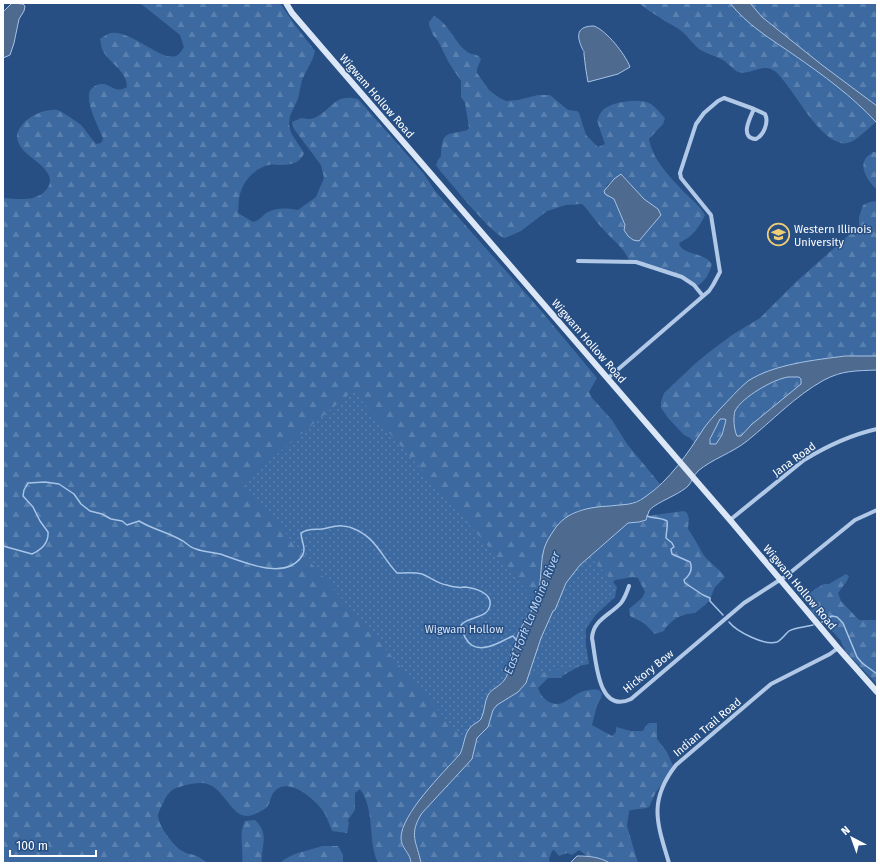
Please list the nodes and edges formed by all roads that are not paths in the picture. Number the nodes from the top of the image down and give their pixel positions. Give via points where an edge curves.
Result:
1 (286, 3) edge
2 (754, 109) junction
3 (578, 261) dead end
4 (703, 296) junction
5 (608, 378) junction
6 (877, 428) edge
7 (877, 510) edge
8 (730, 520) junction
9 (780, 579) junction
10 (629, 586) dead end
11 (838, 648) junction
12 (877, 692) edge
13 (669, 863) edge

1 - 5 street, Wigwam Hollow Road
2 - 2 street via 767,116 761,136 754,139 748,135 746,129
2 - 4 street via 724,98 704,113 696,124 680,173 681,178 709,210 712,219 720,272 714,285
3 - 4 street via 636,262 682,277 694,285
4 - 5 street
5 - 8 street, Wigwam Hollow Road
6 - 8 street, Jana Road via 840,440 804,460
7 - 9 street via 855,520
8 - 9 street, Wigwam Hollow Road
9 - 10 street, Hickory Bow via 744,603 630,699 616,702 607,697 602,689 592,633 596,624 621,603
9 - 11 street, Wigwam Hollow Road
11 - 12 street, Wigwam Hollow Road
11 - 13 street, Indian Trail Road via 771,684 676,765 661,790 657,808 658,825

